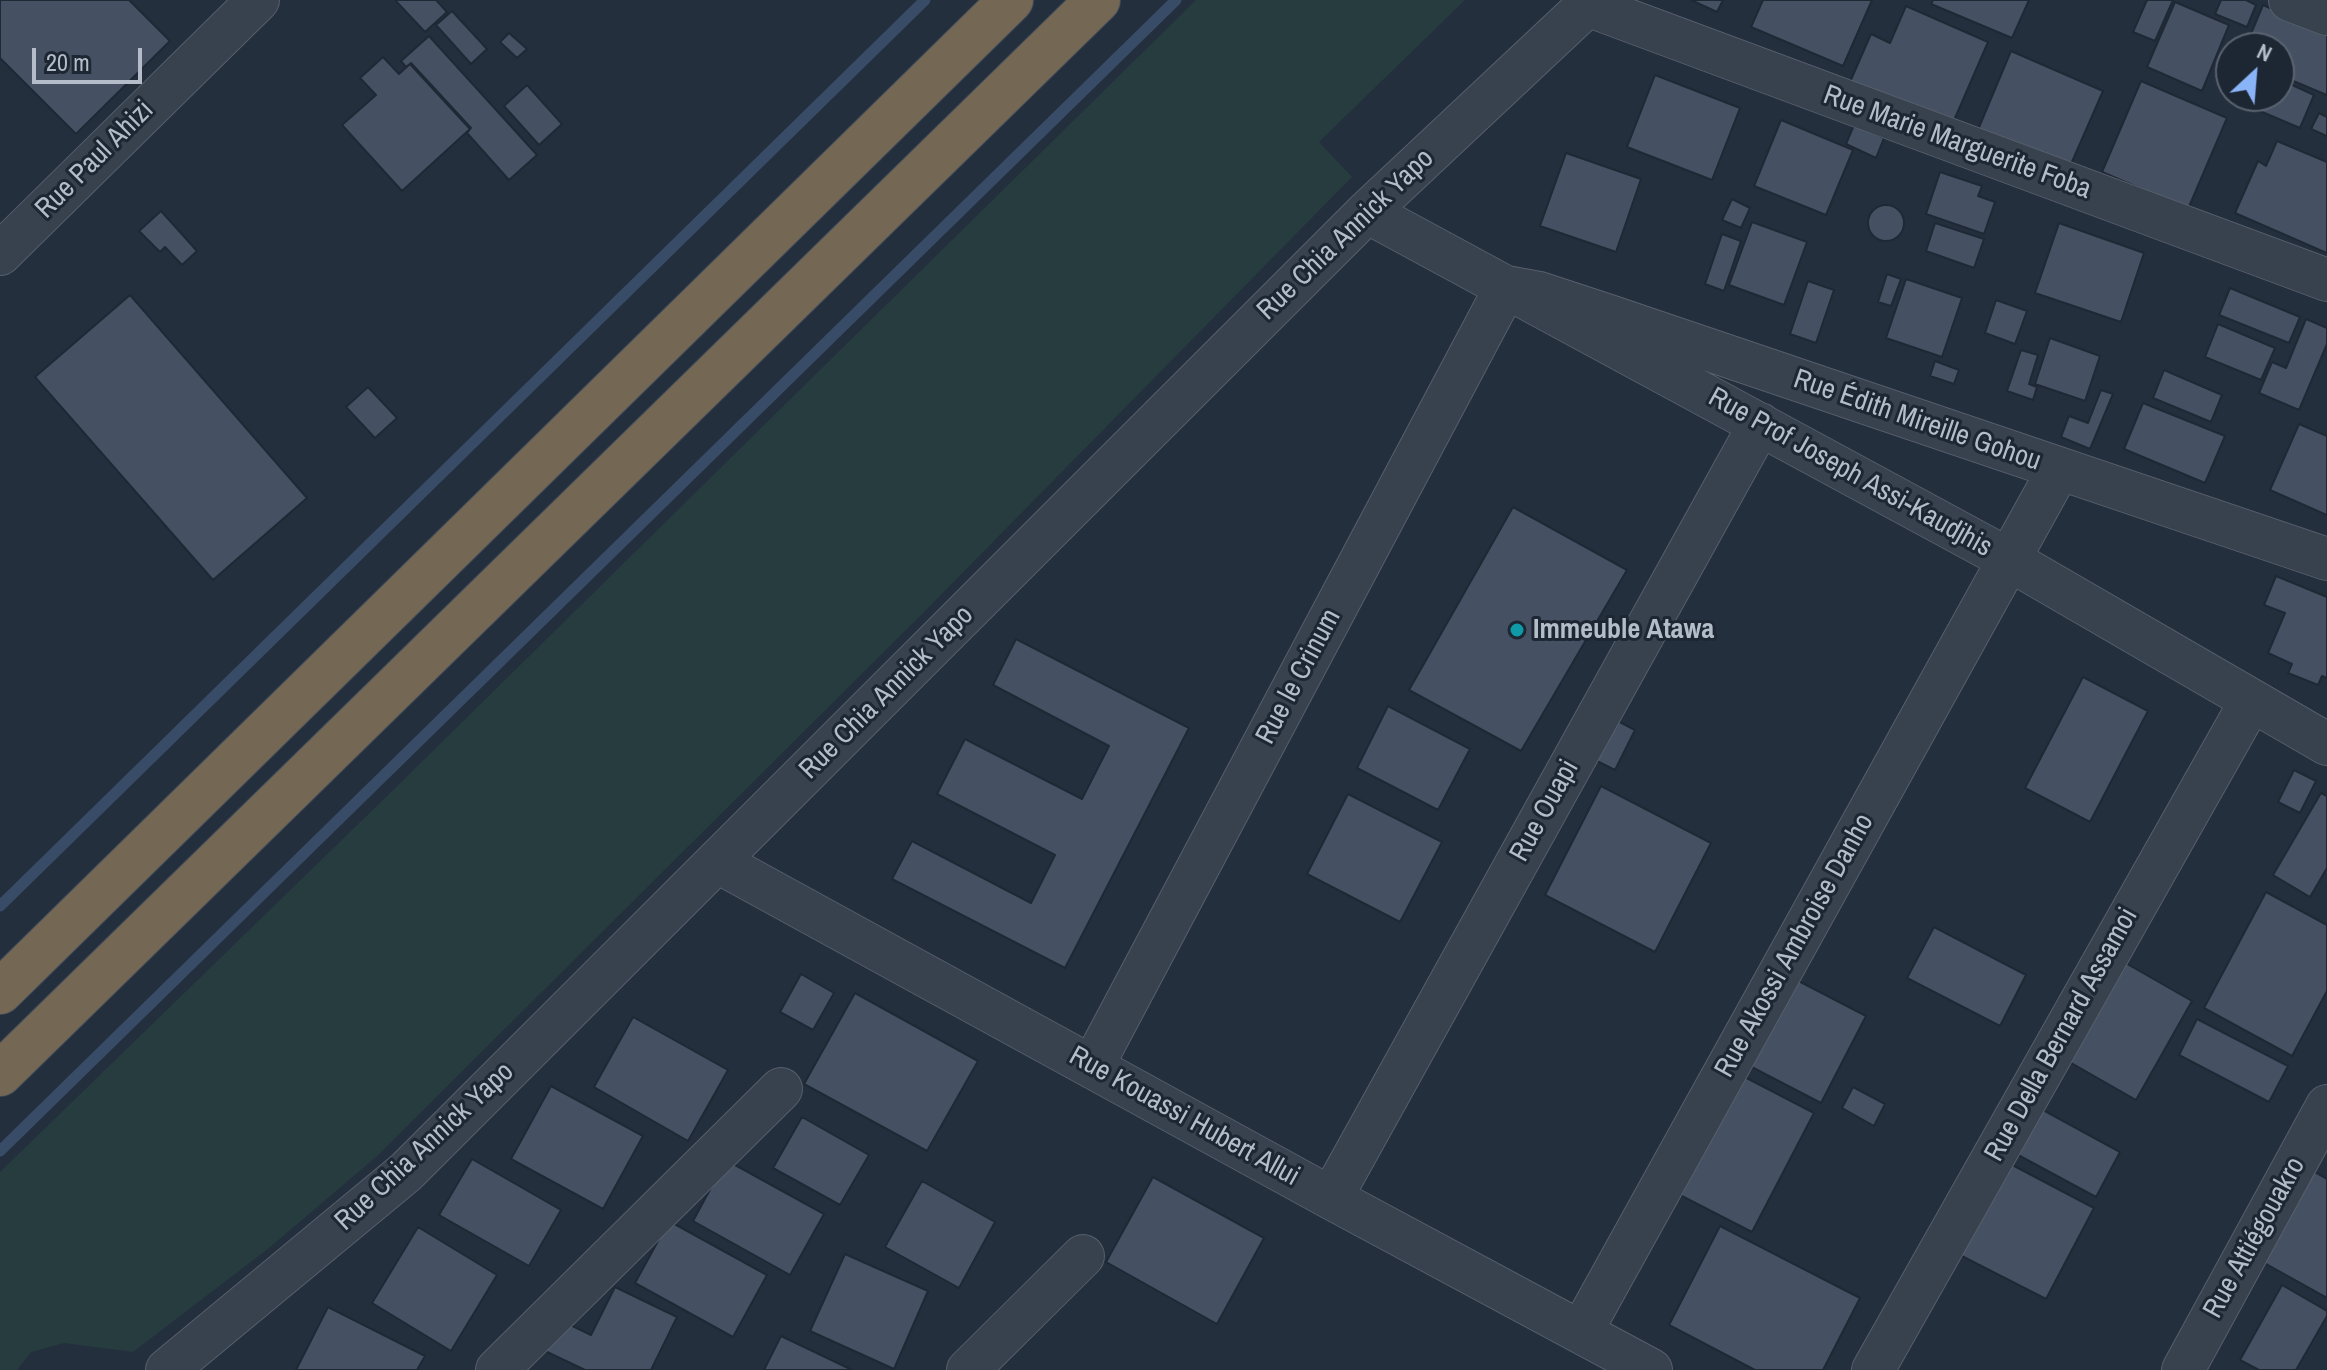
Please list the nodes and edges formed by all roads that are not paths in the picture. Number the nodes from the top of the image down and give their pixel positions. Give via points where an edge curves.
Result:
1 (258, 0) edge
2 (1011, 0) edge
3 (1098, 0) edge
4 (2290, 0) edge
5 (1590, 3) edge
6 (2327, 14) edge
7 (1367, 212) junction
8 (0, 254) edge
9 (2327, 280) edge
10 (1506, 287) junction
11 (1760, 424) junction
12 (2059, 469) junction
13 (2008, 559) junction
14 (2327, 559) edge
15 (2251, 701) junction
16 (2327, 744) edge
17 (718, 862) junction
18 (0, 992) edge
19 (1092, 1067) junction
20 (0, 1074) edge
21 (781, 1089) dead end
22 (2327, 1106) edge
23 (1331, 1198) junction
24 (1083, 1256) dead end
25 (1581, 1332) junction
26 (167, 1370) edge
27 (497, 1370) edge
28 (968, 1370) edge
29 (1651, 1370) edge
30 (1873, 1370) edge
31 (2183, 1370) edge

1 - 8 street, Rue Paul Ahizi
2 - 18 highway
3 - 20 highway
4 - 6 street
5 - 7 street, Rue Chia Annick Yapo
5 - 9 street, Rue Marie Marguerite Foba
7 - 10 street, Rue Prof Joseph Assi-Kaudjhis
7 - 17 street, Rue Chia Annick Yapo
10 - 11 street, Rue Prof Joseph Assi-Kaudjhis
10 - 12 street, Rue Édith Mireille Gohou via 1595,311
10 - 19 street, Rue le Crinum
11 - 13 street, Rue Prof Joseph Assi-Kaudjhis
11 - 23 street, Rue Ouapi
12 - 13 street, Rue Akossi Ambroise Danho
12 - 14 street, Rue Édith Mireille Gohou
13 - 15 street, Rue Prof Joseph Assi-Kaudjhis
13 - 25 street, Rue Akossi Ambroise Danho
15 - 16 street, Rue Prof Joseph Assi-Kaudjhis
15 - 30 street, Rue Della Bernard Assamoi
17 - 19 street, Rue Kouassi Hubert Allui
17 - 26 street, Rue Chia Annick Yapo via 406,1172
19 - 23 street, Rue Kouassi Hubert Allui
21 - 27 street
22 - 31 street, Rue Attiégouakro
23 - 25 street, Rue Kouassi Hubert Allui
24 - 28 street
25 - 29 street, Rue Kouassi Hubert Allui

